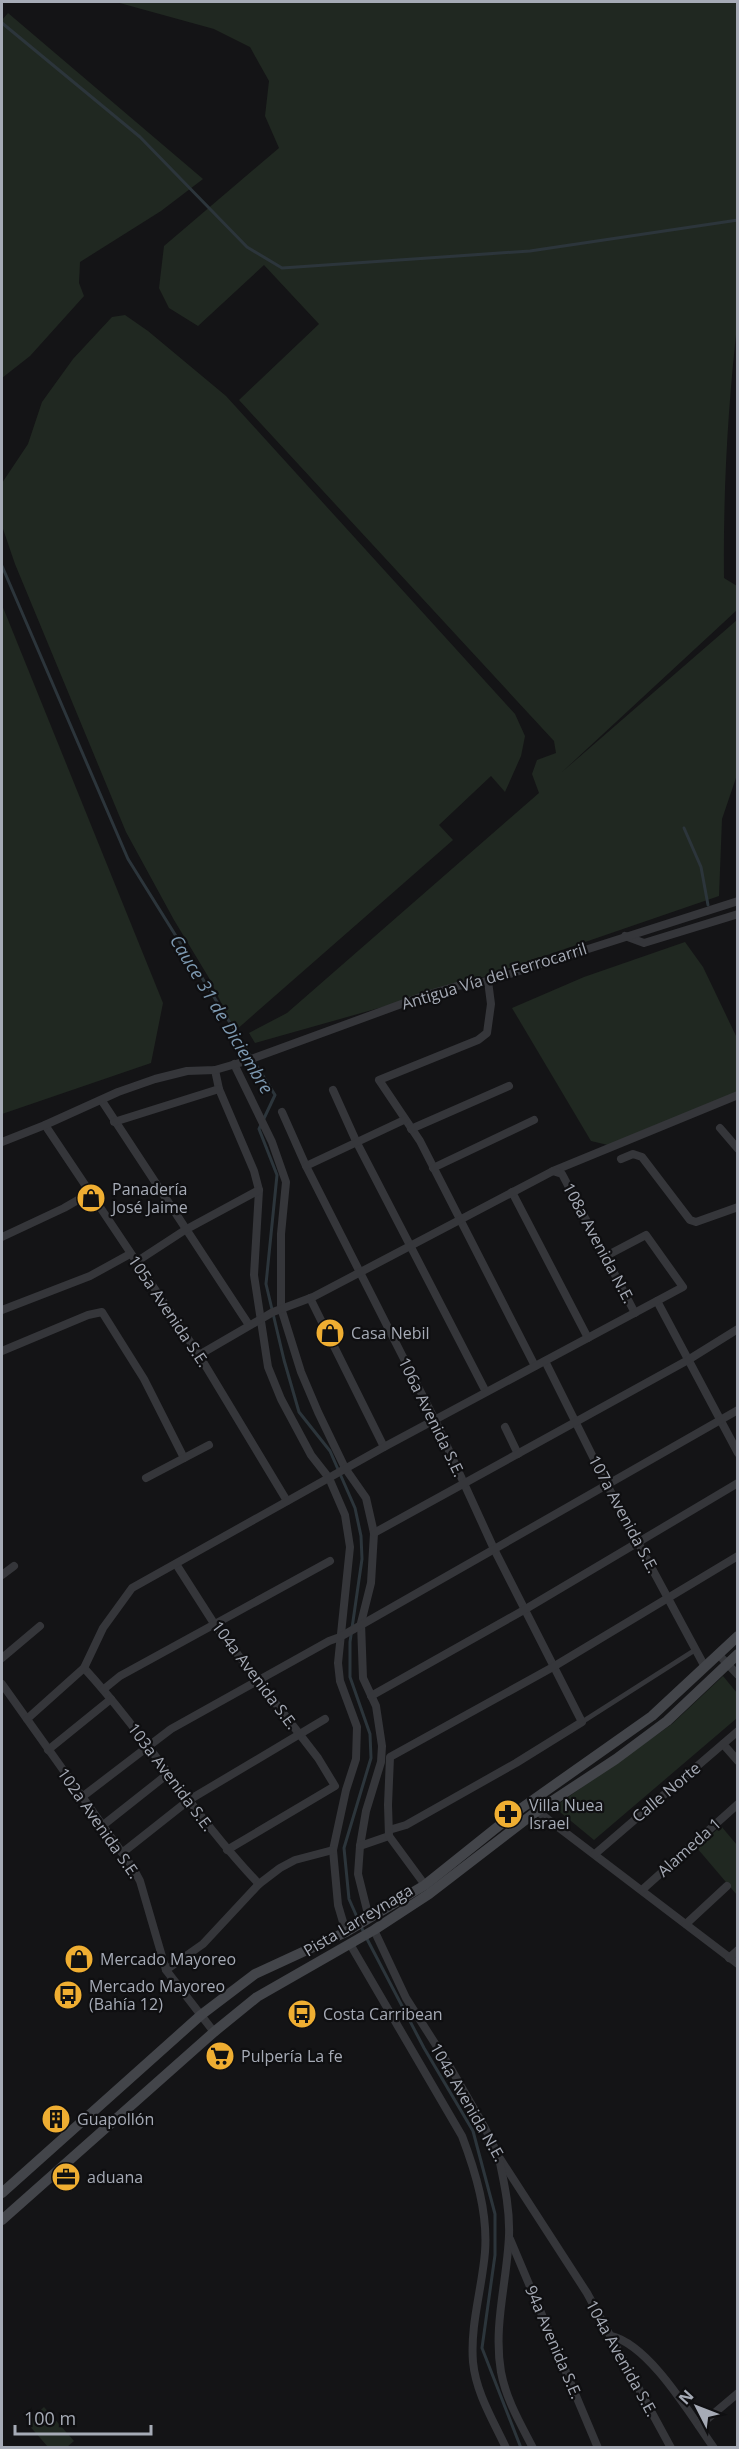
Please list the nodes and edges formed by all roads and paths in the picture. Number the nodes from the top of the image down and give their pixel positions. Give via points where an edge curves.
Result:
1 (738, 901) edge
2 (738, 914) edge
3 (625, 936) junction
4 (488, 981) junction
5 (231, 1065) junction
6 (216, 1070) junction
7 (509, 1086) dead end
8 (219, 1089) junction
9 (333, 1090) dead end
10 (738, 1095) edge
11 (102, 1101) junction
12 (282, 1112) dead end
13 (404, 1120) junction
14 (534, 1120) dead end
15 (114, 1122) junction
16 (45, 1125) junction
17 (720, 1128) dead end
18 (411, 1129) junction
19 (356, 1141) junction
20 (2, 1142) edge
21 (738, 1149) edge
22 (621, 1159) dead end
23 (306, 1166) junction
24 (433, 1168) junction
25 (553, 1171) junction
26 (259, 1190) junction
27 (512, 1192) junction
28 (90, 1193) junction
29 (738, 1207) edge
30 (460, 1219) junction
31 (185, 1230) junction
32 (2, 1237) edge
33 (410, 1245) junction
34 (130, 1254) junction
35 (606, 1256) junction
36 (136, 1262) junction
37 (360, 1273) junction
38 (310, 1298) junction
39 (657, 1301) junction
40 (281, 1308) junction
41 (2, 1310) edge
42 (635, 1312) junction
43 (260, 1319) junction
44 (249, 1325) junction
45 (738, 1329) edge
46 (588, 1338) junction
47 (2, 1351) edge
48 (199, 1355) junction
49 (688, 1360) junction
50 (545, 1361) junction
51 (535, 1366) junction
52 (486, 1392) junction
53 (738, 1410) edge
54 (435, 1420) junction
55 (720, 1420) junction
56 (577, 1421) junction
57 (505, 1427) dead end
58 (209, 1445) dead end
59 (384, 1447) junction
60 (738, 1453) edge
61 (518, 1454) junction
62 (184, 1458) junction
63 (344, 1469) junction
64 (330, 1477) junction
65 (146, 1478) dead end
66 (464, 1483) junction
67 (738, 1483) edge
68 (607, 1485) junction
69 (287, 1501) junction
70 (374, 1533) junction
71 (638, 1542) junction
72 (494, 1549) junction
73 (738, 1556) edge
74 (330, 1561) dead end
75 (176, 1564) junction
76 (14, 1566) dead end
77 (2, 1575) edge
78 (670, 1599) junction
79 (524, 1610) junction
80 (215, 1625) junction
81 (40, 1626) dead end
82 (351, 1630) junction
83 (738, 1636) edge
84 (695, 1650) junction
85 (718, 1654) junction
86 (738, 1654) edge
87 (2, 1658) edge
88 (727, 1664) junction
89 (705, 1666) junction
90 (553, 1667) junction
91 (84, 1668) junction
92 (738, 1675) edge
93 (259, 1681) junction
94 (2, 1684) edge
95 (104, 1689) junction
96 (371, 1696) junction
97 (111, 1699) junction
98 (27, 1719) junction
99 (326, 1719) dead end
100 (582, 1722) junction
101 (738, 1731) edge
102 (299, 1734) junction
103 (723, 1744) junction
104 (148, 1746) junction
105 (382, 1746) junction
106 (48, 1750) junction
107 (390, 1757) junction
108 (738, 1761) edge
109 (169, 1773) junction
110 (82, 1797) junction
111 (189, 1800) junction
112 (738, 1804) edge
113 (537, 1811) junction
114 (102, 1826) junction
115 (389, 1833) junction
116 (360, 1846) junction
117 (227, 1850) junction
118 (333, 1850) junction
119 (122, 1853) junction
120 (595, 1854) junction
121 (260, 1884) junction
122 (425, 1885) junction
123 (726, 1886) dead end
124 (642, 1890) junction
125 (368, 1919) junction
126 (686, 1924) junction
127 (373, 1930) junction
128 (348, 1931) junction
129 (352, 1943) junction
130 (738, 1950) edge
131 (729, 1958) junction
132 (738, 1964) edge
133 (165, 1971) junction
134 (201, 2015) junction
135 (213, 2032) junction
136 (499, 2157) junction
137 (2, 2193) edge
138 (2, 2220) edge
139 (509, 2237) junction
140 (570, 2269) joint
141 (611, 2336) junction
142 (738, 2393) edge
143 (699, 2426) junction
144 (506, 2448) edge
145 (533, 2448) edge
146 (598, 2448) edge
147 (671, 2448) edge
148 (714, 2448) edge

1 - 3 street, Antigua Vía del Ferrocarril
2 - 3 street via 644,944
3 - 4 street, Antigua Vía del Ferrocarril
4 - 5 street, Antigua Vía del Ferrocarril via 426,995
4 - 13 street via 488,1033 379,1080
5 - 6 street, Antigua Vía del Ferrocarril
5 - 40 street via 264,1126 286,1182
6 - 8 street
6 - 11 street, Antigua Vía del Ferrocarril via 187,1071 155,1079
7 - 18 street
8 - 15 street
8 - 26 street
9 - 19 street
10 - 25 street
11 - 15 street
11 - 16 street, Antigua Vía del Ferrocarril
12 - 23 street, 106a Avenida S.E.
13 - 18 street
13 - 19 street
14 - 24 street
15 - 31 street
16 - 20 street, Antigua Vía del Ferrocarril
16 - 28 street, 105a Avenida S.E.
17 - 21 street
18 - 24 street
19 - 23 street
19 - 33 street
22 - 29 street via 633,1154 642,1157 690,1220 696,1222
23 - 37 street, 106a Avenida S.E.
24 - 30 street
25 - 27 street
25 - 35 street, 108a Avenida N.E. via 562,1174
26 - 31 street
26 - 43 street via 254,1275
27 - 30 street
27 - 46 street
28 - 32 street
28 - 34 street, 105a Avenida S.E.
30 - 33 street
30 - 51 street
31 - 36 street
31 - 44 street
33 - 37 street
33 - 52 street
34 - 36 street, 105a Avenida S.E.
34 - 41 street via 90,1276
35 - 39 street via 646,1235 683,1287
35 - 42 street, 108a Avenida N.E.
36 - 48 street, 105a Avenida S.E.
37 - 38 street
37 - 54 street, 106a Avenida S.E.
38 - 40 street
38 - 59 street
39 - 42 street
39 - 49 street
40 - 43 street
40 - 63 street via 314,1402
42 - 46 street
43 - 44 street
43 - 64 street via 268,1367 281,1399 311,1455
44 - 48 street
45 - 49 street
46 - 50 street
47 - 62 street via 102,1311 144,1379
48 - 69 street, 105a Avenida S.E.
49 - 55 street
49 - 56 street
50 - 51 street
50 - 56 street, 107a Avenida S.E.
51 - 52 street
52 - 54 street
53 - 55 street
54 - 59 street
54 - 66 street, 106a Avenida S.E.
55 - 60 street
55 - 68 street
56 - 61 street
56 - 68 street, 107a Avenida S.E.
57 - 61 street
58 - 62 street
59 - 63 street
61 - 66 street
62 - 65 street
63 - 64 street
63 - 70 street via 366,1498
64 - 69 street
64 - 82 street via 345,1515 350,1547
66 - 70 street
66 - 72 street, 106a Avenida S.E.
67 - 71 street
68 - 71 street, 107a Avenida S.E.
68 - 72 street
69 - 75 street
70 - 82 street via 371,1582
71 - 78 street, 107a Avenida S.E.
71 - 79 street
72 - 79 street, 106a Avenida S.E.
72 - 82 street
73 - 78 street
74 - 80 street
75 - 80 street, 104a Avenida S.E.
75 - 91 street via 132,1588 102,1628
76 - 77 street
78 - 84 street, 107a Avenida S.E.
78 - 90 street
79 - 90 street, 106a Avenida S.E.
79 - 96 street
80 - 93 street, 104a Avenida S.E.
80 - 95 street via 120,1676
81 - 87 street
82 - 93 street
82 - 96 street
82 - 118 street via 338,1663 340,1681 357,1727 356,1759
83 - 85 main road, Pista Larreynaga
84 - 89 street, 107a Avenida S.E.
84 - 100 street
85 - 88 street
85 - 89 main road, Pista Larreynaga
86 - 88 main road, Pista Larreynaga
88 - 92 street
88 - 113 main road, Pista Larreynaga via 668,1721
89 - 122 main road, Pista Larreynaga via 644,1723 516,1812
90 - 100 street, 106a Avenida S.E.
90 - 107 street
91 - 95 street, 103a Avenida S.E.
91 - 98 street
93 - 102 street, 104a Avenida S.E.
93 - 104 street via 171,1729
94 - 98 street, 102a Avenida S.E.
95 - 97 street, 103a Avenida S.E.
96 - 105 street
97 - 104 street, 103a Avenida S.E.
97 - 106 street
98 - 106 street, 102a Avenida S.E.
99 - 102 street
100 - 115 street
101 - 103 street, Calle Norte
102 - 111 street
102 - 117 street, 104a Avenida S.E. via 335,1786
103 - 108 street
103 - 120 street, Calle Norte
104 - 109 street, 103a Avenida S.E.
104 - 110 street
105 - 107 street
105 - 116 street
106 - 110 street, 102a Avenida S.E.
107 - 115 street
109 - 111 street, 103a Avenida S.E.
109 - 114 street
110 - 114 street, 102a Avenida S.E.
111 - 117 street, 103a Avenida S.E.
111 - 119 street
112 - 124 street, Alameda 1
113 - 120 street
113 - 127 main road, Pista Larreynaga via 429,1894
114 - 119 street, 102a Avenida S.E.
115 - 116 street
115 - 122 street
116 - 125 street via 358,1874
117 - 121 street, 103a Avenida S.E.
118 - 121 street via 295,1860
118 - 128 street via 338,1905
119 - 133 street, 102a Avenida S.E. via 140,1881
120 - 124 street
121 - 133 street via 203,1944
122 - 125 main road, Pista Larreynaga
123 - 126 street
124 - 126 street
125 - 128 main road, Pista Larreynaga
126 - 131 street
127 - 129 main road, Pista Larreynaga
127 - 136 street, 104a Avenida N.E. via 406,1998 450,2067
128 - 134 main road, Pista Larreynaga via 255,1974
129 - 135 main road, Pista Larreynaga via 257,1997
129 - 144 street via 469,2154 480,2191 486,2234 473,2364 480,2393
130 - 131 street
131 - 132 street
133 - 134 street, 102a Avenida S.E.
134 - 135 street, 102a Avenida S.E.
134 - 137 main road, Pista Larreynaga
135 - 138 main road, Pista Larreynaga
136 - 139 street via 508,2204
136 - 140 street, 104a Avenida N.E.
139 - 145 street via 498,2350 510,2403
139 - 146 street, 94a Avenida S.E.
140 - 141 street, 104a Avenida S.E.
141 - 143 street via 634,2347 651,2362
141 - 147 street, 104a Avenida S.E.
142 - 143 street
143 - 148 street

